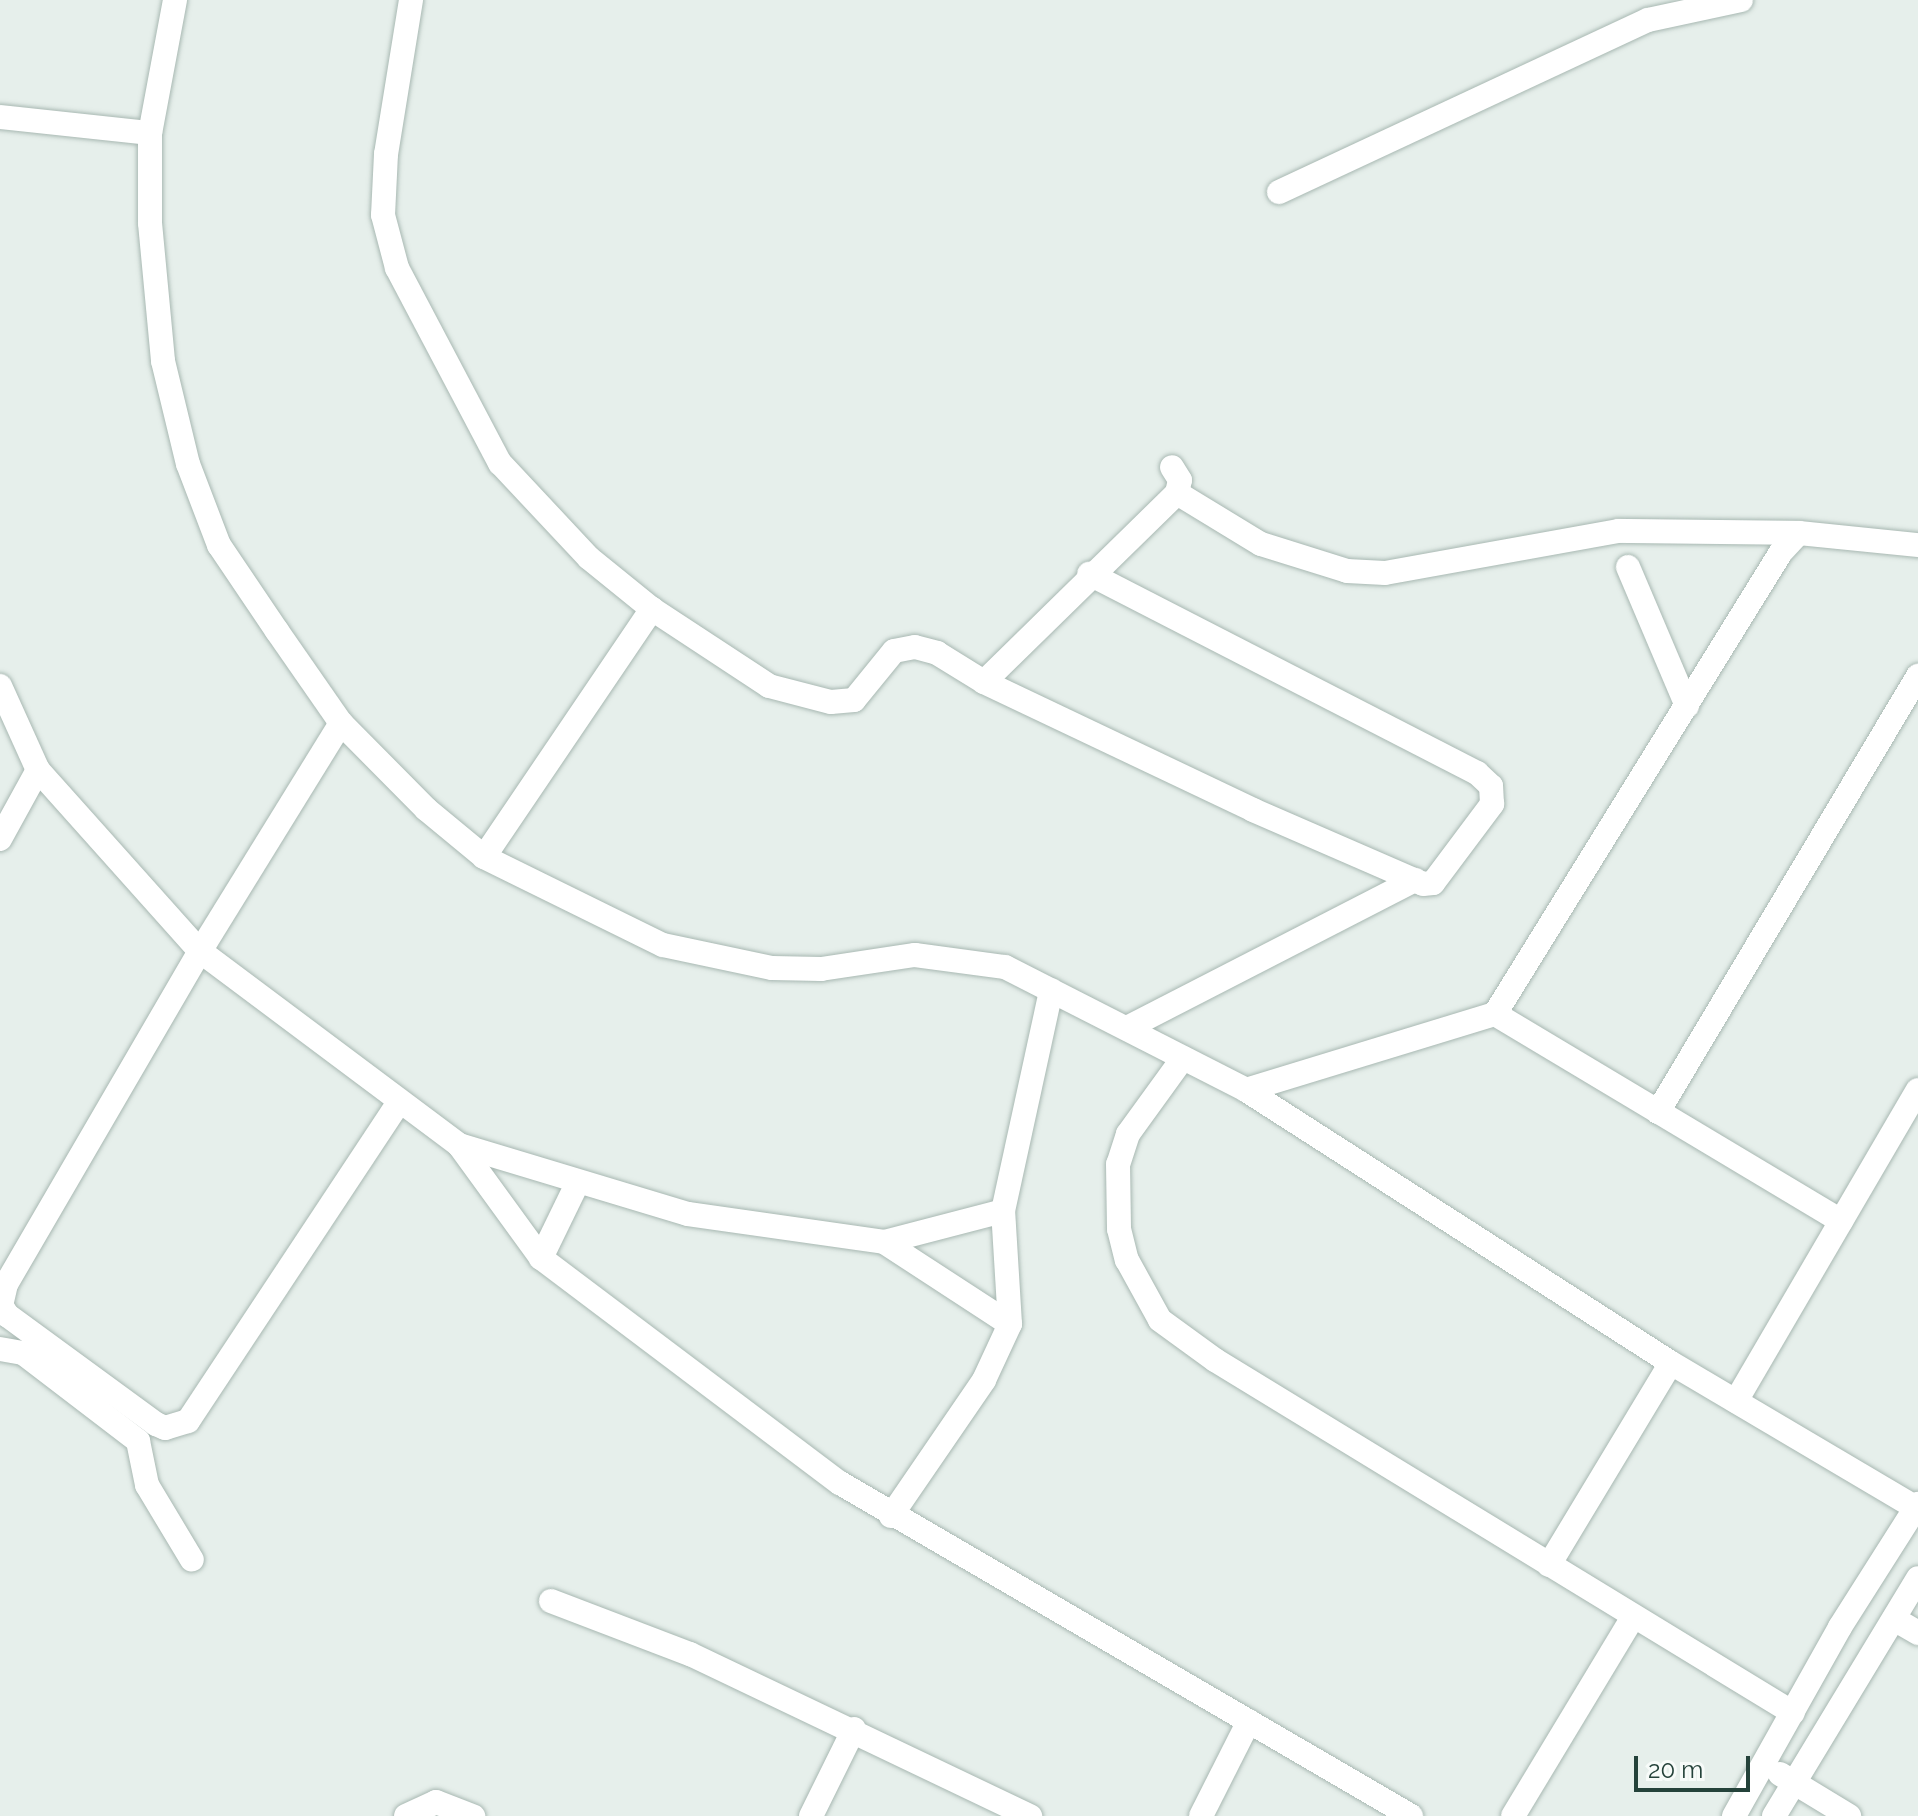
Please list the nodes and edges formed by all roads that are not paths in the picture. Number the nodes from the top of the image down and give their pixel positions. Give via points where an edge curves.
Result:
1 (175, 0) edge
2 (411, 0) edge
3 (1741, 0) edge
4 (0, 117) edge
5 (150, 133) junction
6 (1279, 192) dead end
7 (1172, 467) dead end
8 (1177, 493) junction
9 (1799, 533) junction
10 (1918, 545) edge
11 (1628, 567) dead end
12 (1089, 574) junction
13 (652, 609) junction
14 (1918, 676) edge
15 (984, 682) junction
16 (0, 686) edge
17 (1687, 706) junction
18 (341, 723) junction
19 (38, 770) junction
20 (0, 839) edge
21 (484, 857) junction
22 (1415, 880) junction
23 (200, 951) junction
24 (1051, 990) junction
25 (1495, 1014) junction
26 (1127, 1028) junction
27 (1183, 1058) junction
28 (1246, 1090) junction
29 (1918, 1090) edge
30 (399, 1102) junction
31 (1658, 1112) junction
32 (459, 1145) junction
33 (577, 1184) junction
34 (1003, 1211) junction
35 (1841, 1221) junction
36 (884, 1242) junction
37 (541, 1258) junction
38 (1010, 1324) junction
39 (0, 1349) edge
40 (1671, 1363) junction
41 (1736, 1401) junction
42 (1917, 1507) edge
43 (891, 1516) junction
44 (192, 1560) dead end
45 (1549, 1565) junction
46 (1918, 1578) edge
47 (551, 1601) dead end
48 (1633, 1617) junction
49 (1894, 1619) junction
50 (1918, 1633) edge
51 (1793, 1713) junction
52 (1249, 1721) junction
53 (854, 1729) junction
54 (1765, 1765) junction
55 (1794, 1782) junction
56 (406, 1816) edge
57 (473, 1816) edge
58 (811, 1816) edge
59 (1030, 1816) edge
60 (1201, 1816) edge
61 (1411, 1816) edge
62 (1513, 1816) edge
63 (1734, 1816) edge
64 (1774, 1816) edge
65 (1849, 1816) edge

1 - 5 street
2 - 13 street via 386,154 383,215 397,268 500,463 589,558
3 - 6 street via 1648,20
4 - 5 street
5 - 18 street via 150,223 163,361 188,464 219,545
7 - 8 street via 1180,480
8 - 9 street via 1261,544 1347,571 1385,573 1618,531
8 - 12 street
9 - 10 street
9 - 17 street via 1766,569
11 - 17 street
12 - 15 street
12 - 22 street via 1491,786 1492,804 1433,883
13 - 15 street via 769,686 831,702 854,700 894,651 915,647 937,653
13 - 21 street
14 - 31 street
15 - 22 street via 1253,810
16 - 19 street
17 - 25 street
18 - 21 street via 415,798
18 - 23 street
19 - 20 street
19 - 23 street
21 - 24 street via 663,945 726,961 821,969 915,955 963,958 1005,967
22 - 26 street
23 - 30 street
23 - 30 street via 1,1293 1,1305 13,1320 156,1424 165,1428 188,1421
24 - 26 street
24 - 34 street
25 - 28 street
25 - 31 street
26 - 27 street
27 - 28 street
27 - 45 street via 1128,1134 1117,1178 1127,1260 1160,1320 1215,1360
28 - 40 street
29 - 35 street
30 - 32 street
31 - 35 street
32 - 33 street
32 - 37 street
33 - 36 street via 688,1214
33 - 37 street
34 - 36 street
34 - 38 street
35 - 41 street
36 - 38 street
37 - 43 street via 763,1430
38 - 43 street via 984,1380
39 - 44 street via 23,1353 138,1441 147,1485
40 - 41 street
40 - 45 street
41 - 42 street
42 - 51 street
43 - 52 street
45 - 48 street
46 - 49 street
47 - 53 street via 690,1654
48 - 51 street
48 - 62 street
49 - 50 street
49 - 55 street
51 - 54 street
52 - 60 street
52 - 61 street
53 - 58 street
53 - 59 street
54 - 55 street
54 - 63 street
55 - 64 street
55 - 65 street
56 - 57 street via 436,1802

